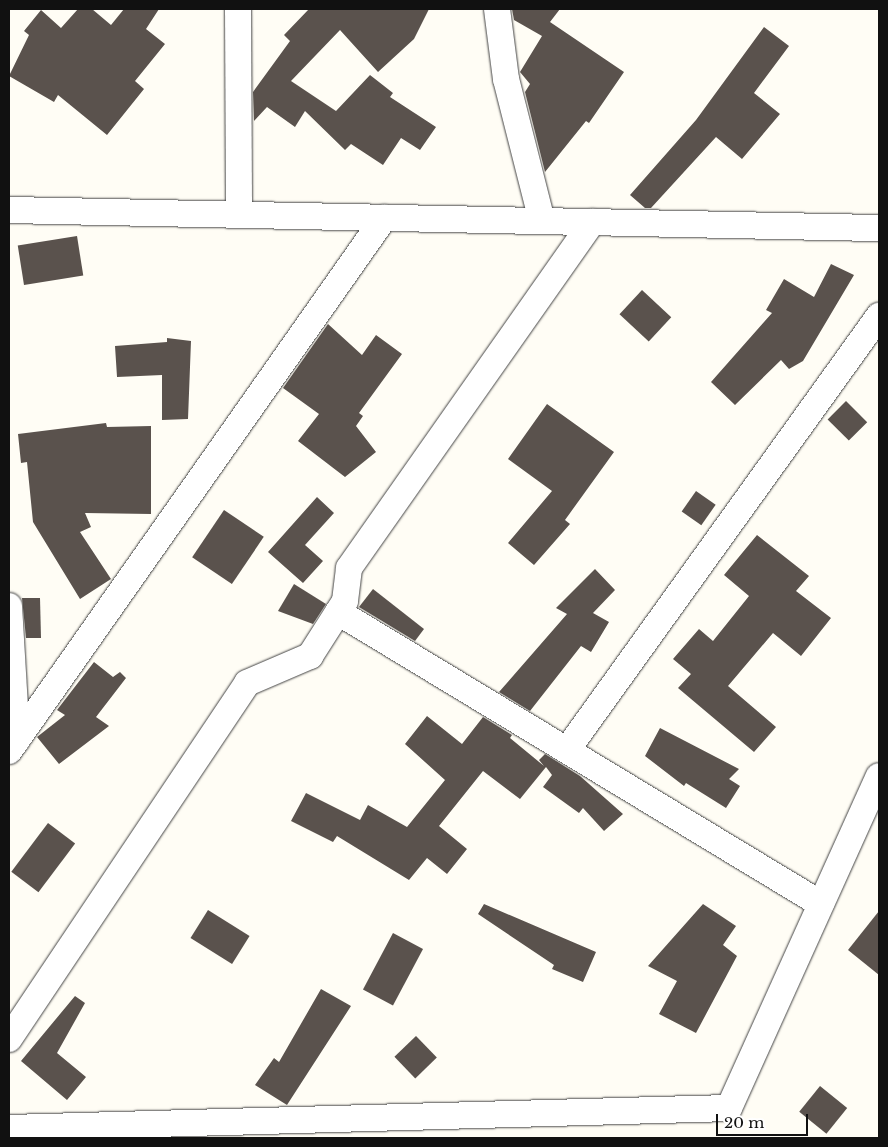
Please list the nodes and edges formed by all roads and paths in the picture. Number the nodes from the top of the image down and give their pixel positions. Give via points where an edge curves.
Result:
1 (238, 9) edge
2 (497, 9) edge
3 (9, 210) edge
4 (238, 215) junction
5 (384, 218) junction
6 (542, 221) junction
7 (592, 222) junction
8 (879, 228) edge
9 (879, 316) edge
10 (9, 606) edge
11 (338, 612) junction
12 (13, 746) edge
13 (567, 750) junction
14 (879, 776) edge
15 (821, 904) junction
16 (9, 1039) edge
17 (9, 1128) edge

1 - 4 street
2 - 6 street via 506,79
3 - 4 street
4 - 5 street
5 - 6 street
5 - 12 street
6 - 7 street
7 - 8 street
7 - 11 street via 349,568 345,601
9 - 13 street
10 - 12 street
11 - 13 street
11 - 16 street via 310,656 247,683
13 - 15 street
14 - 15 street
15 - 17 street via 729,1108

